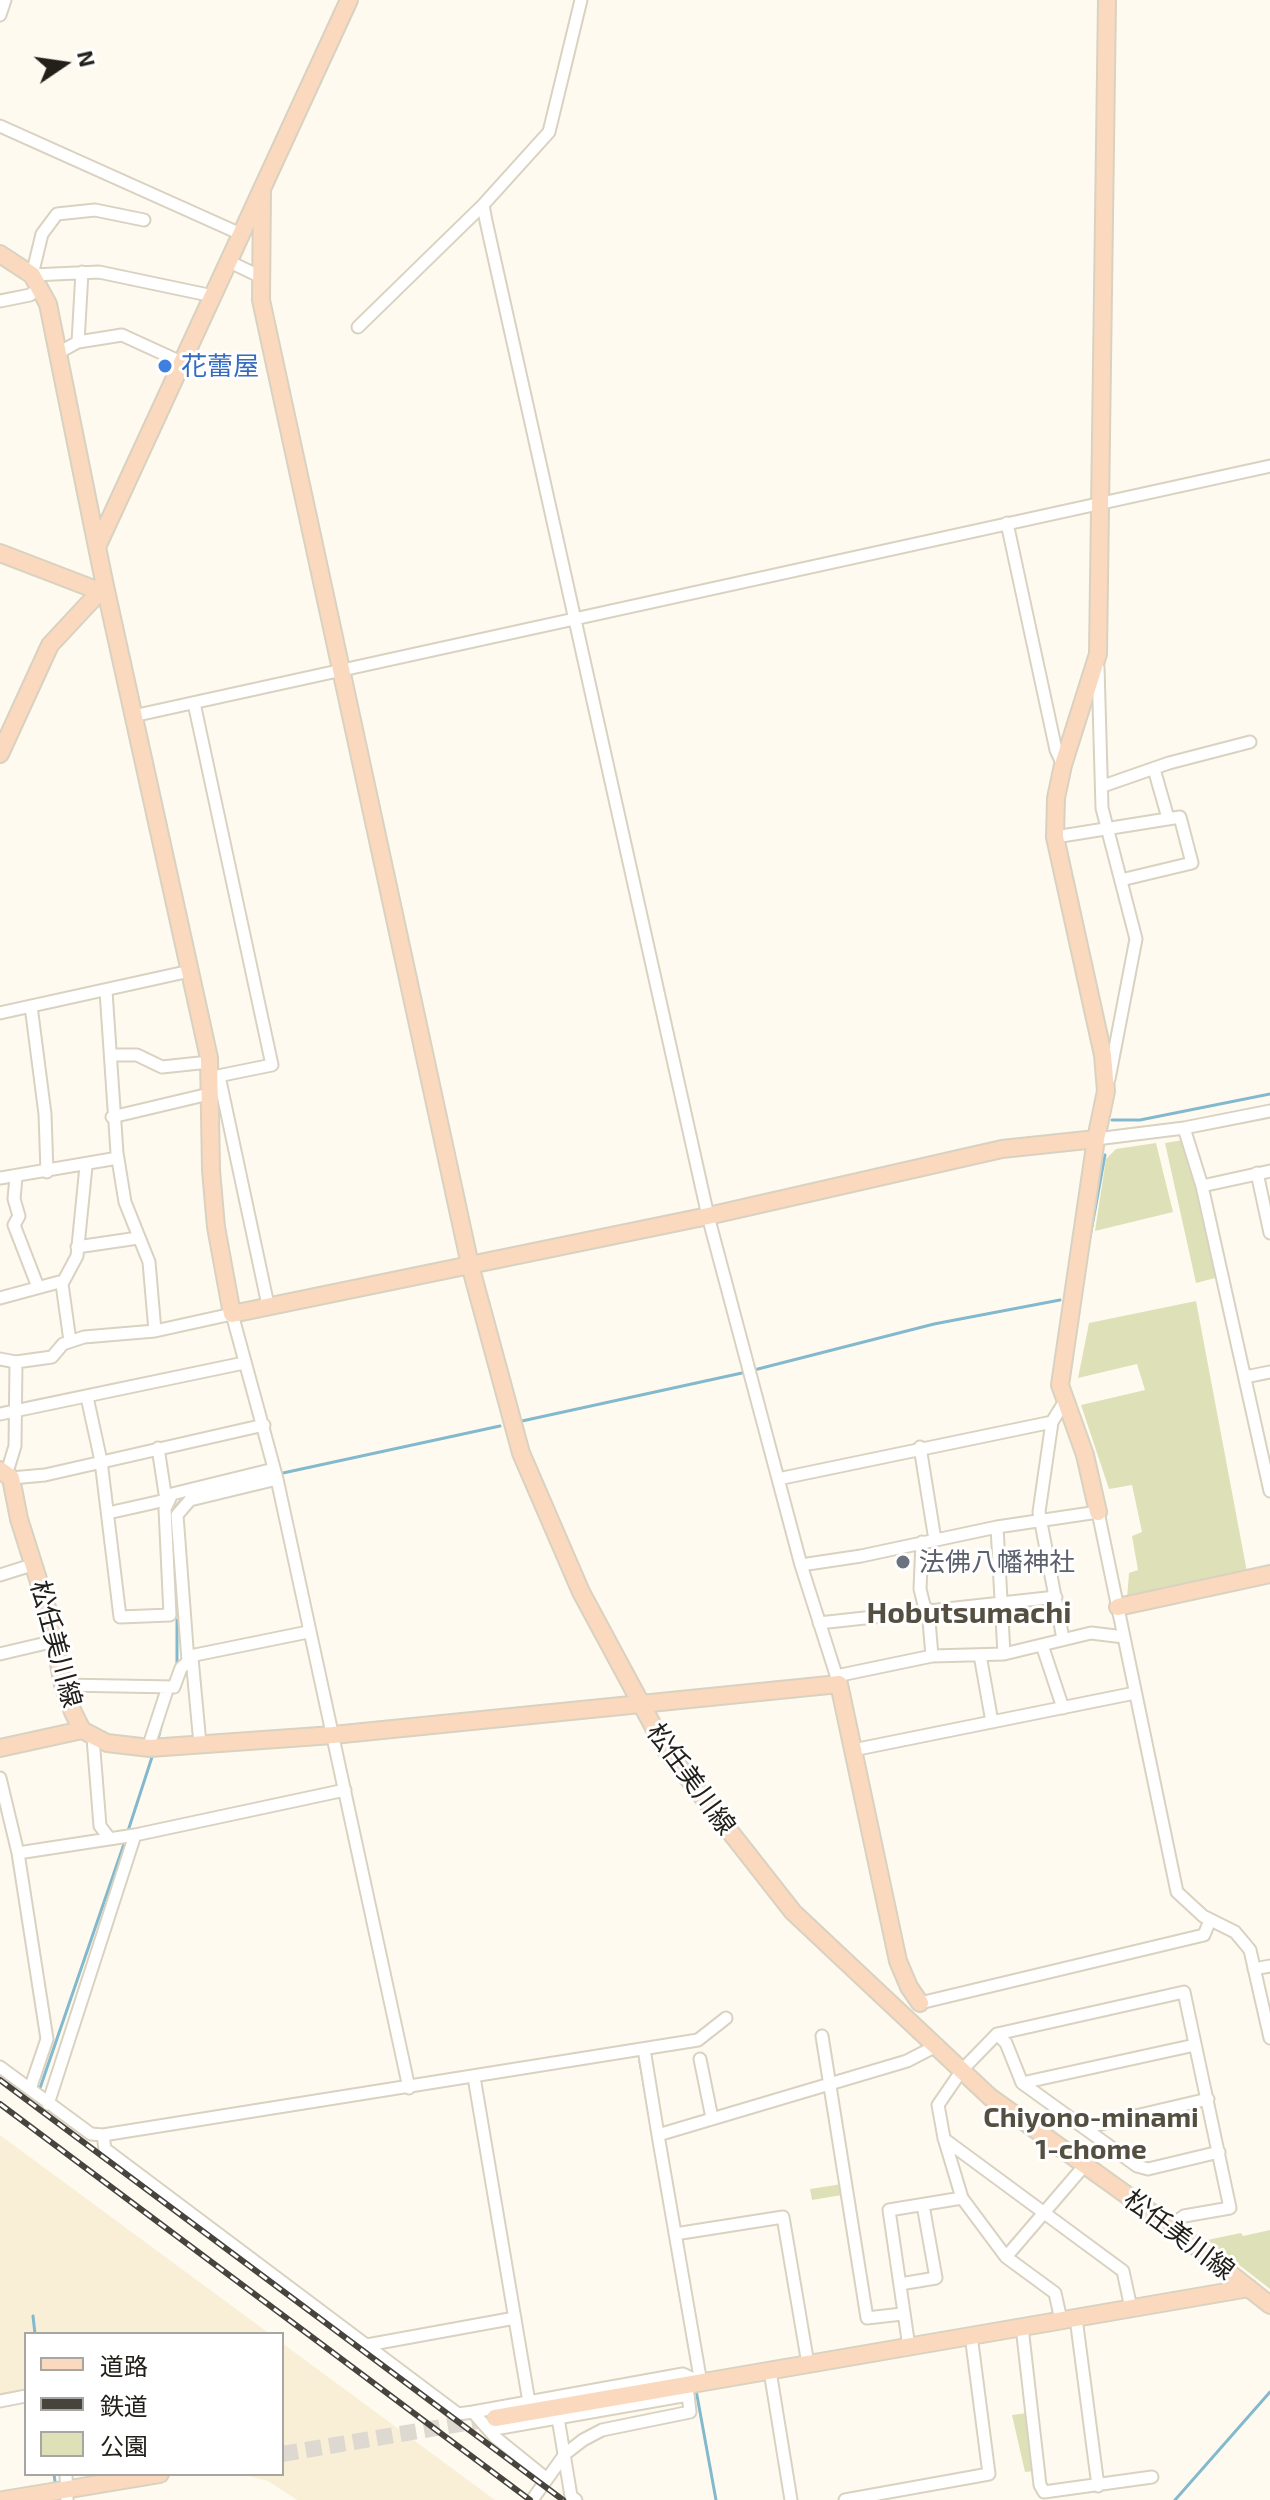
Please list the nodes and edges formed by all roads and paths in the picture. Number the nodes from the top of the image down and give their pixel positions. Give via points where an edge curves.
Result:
1 (5, 0) edge
2 (349, 0) edge
3 (581, 0) edge
4 (1107, 0) edge
5 (0, 15) edge
6 (0, 126) edge
7 (262, 190) junction
8 (483, 205) junction
9 (144, 220) dead end
10 (243, 235) junction
11 (0, 254) edge
12 (230, 262) junction
13 (82, 272) junction
14 (259, 276) junction
15 (36, 281) junction
16 (213, 296) junction
17 (0, 301) edge
18 (358, 327) dead end
19 (78, 342) junction
20 (58, 353) junction
21 (181, 362) junction
22 (1270, 466) edge
23 (1102, 504) junction
24 (1007, 523) junction
25 (97, 547) junction
26 (0, 553) edge
27 (102, 588) junction
28 (575, 621) junction
29 (1098, 654) junction
30 (341, 671) junction
31 (194, 703) junction
32 (133, 716) junction
33 (1250, 742) dead end
34 (0, 754) edge
35 (1063, 765) junction
36 (1154, 769) junction
37 (1103, 786) junction
38 (1168, 818) junction
39 (1107, 826) junction
40 (1055, 837) junction
41 (1121, 880) junction
42 (190, 971) junction
43 (106, 991) junction
44 (31, 1006) junction
45 (0, 1013) edge
46 (111, 1055) junction
47 (211, 1077) junction
48 (1106, 1091) junction
49 (1270, 1111) edge
50 (112, 1117) junction
51 (1184, 1128) junction
52 (1096, 1139) junction
53 (118, 1158) junction
54 (86, 1166) junction
55 (1270, 1171) edge
56 (47, 1172) junction
57 (1257, 1173) junction
58 (16, 1177) junction
59 (0, 1178) edge
60 (1202, 1186) junction
61 (708, 1216) junction
62 (1270, 1233) edge
63 (138, 1238) junction
64 (77, 1247) junction
65 (470, 1265) junction
66 (63, 1281) junction
67 (38, 1287) junction
68 (0, 1298) edge
69 (268, 1305) junction
70 (232, 1314) junction
71 (155, 1331) junction
72 (70, 1341) junction
73 (0, 1359) edge
74 (16, 1362) junction
75 (244, 1363) junction
76 (1270, 1372) edge
77 (1245, 1377) junction
78 (87, 1397) junction
79 (1065, 1401) junction
80 (16, 1413) junction
81 (0, 1414) edge
82 (1052, 1422) junction
83 (264, 1425) junction
84 (920, 1447) junction
85 (158, 1448) junction
86 (101, 1461) junction
87 (6, 1473) edge
88 (275, 1474) junction
89 (778, 1479) junction
90 (1270, 1491) edge
91 (166, 1500) junction
92 (1098, 1512) junction
93 (108, 1513) junction
94 (1041, 1523) junction
95 (997, 1527) junction
96 (935, 1540) junction
97 (922, 1542) junction
98 (35, 1564) junction
99 (801, 1565) junction
100 (1270, 1574) edge
101 (0, 1575) edge
102 (1056, 1597) junction
103 (1000, 1602) junction
104 (1118, 1607) junction
105 (927, 1609) junction
106 (177, 1614) junction
107 (819, 1623) junction
108 (308, 1632) junction
109 (1124, 1637) junction
110 (1063, 1639) junction
111 (55, 1641) junction
112 (1042, 1645) junction
113 (0, 1654) edge
114 (1004, 1654) junction
115 (980, 1655) junction
116 (932, 1656) junction
117 (190, 1659) junction
118 (837, 1680) junction
119 (63, 1685) junction
120 (168, 1687) junction
121 (1135, 1693) junction
122 (639, 1705) junction
123 (1063, 1708) junction
124 (992, 1722) junction
125 (88, 1734) junction
126 (333, 1735) junction
127 (200, 1744) junction
128 (0, 1748) edge
129 (153, 1748) junction
130 (853, 1750) junction
131 (0, 1778) edge
132 (345, 1790) junction
133 (135, 1835) junction
134 (110, 1839) junction
135 (18, 1853) junction
136 (1210, 1920) junction
137 (1270, 1966) edge
138 (1254, 1969) junction
139 (920, 2003) joint
140 (726, 2018) dead end
141 (1269, 2033) edge
142 (997, 2034) junction
143 (822, 2036) dead end
144 (938, 2045) junction
145 (1195, 2045) junction
146 (644, 2049) junction
147 (700, 2059) dead end
148 (0, 2067) edge
149 (962, 2070) junction
150 (474, 2077) junction
151 (1022, 2083) junction
152 (829, 2084) junction
153 (409, 2088) junction
154 (30, 2089) junction
155 (1208, 2099) junction
156 (48, 2104) junction
157 (712, 2118) junction
158 (1084, 2128) junction
159 (103, 2135) junction
160 (658, 2135) junction
161 (944, 2138) junction
162 (1219, 2152) junction
163 (1084, 2166) junction
164 (962, 2198) junction
165 (923, 2205) junction
166 (1045, 2214) junction
167 (1170, 2226) junction
168 (675, 2234) junction
169 (1006, 2257) junction
170 (900, 2284) junction
171 (1249, 2288) junction
172 (1270, 2305) edge
173 (1131, 2308) junction
174 (902, 2314) junction
175 (515, 2318) junction
176 (1069, 2319) junction
177 (1022, 2327) junction
178 (971, 2335) junction
179 (367, 2345) junction
180 (909, 2347) junction
181 (808, 2364) junction
182 (770, 2371) junction
183 (692, 2388) junction
184 (24, 2396) edge
185 (0, 2401) edge
186 (529, 2402) junction
187 (473, 2412) junction
188 (558, 2418) junction
189 (492, 2424) junction
190 (565, 2454) junction
191 (147, 2476) edge
192 (1152, 2477) dead end
193 (547, 2479) junction
194 (1098, 2486) junction
195 (66, 2488) edge
196 (3, 2500) edge
197 (532, 2500) edge
198 (576, 2500) edge
199 (791, 2500) edge
200 (845, 2500) edge

1 - 5 street
2 - 7 street
3 - 8 street via 549,132
4 - 23 street
6 - 10 street
7 - 10 street
7 - 14 street
8 - 18 street
8 - 28 street
9 - 15 street via 95,210 57,214 42,234
10 - 12 street
11 - 15 street
12 - 14 street
12 - 16 street
13 - 15 street
13 - 16 street
13 - 19 street
14 - 30 street
15 - 17 street via 30,295
15 - 20 street via 48,304
16 - 21 street
19 - 20 street
19 - 21 street via 125,336
20 - 25 street
21 - 25 street
22 - 23 street
23 - 24 street
23 - 29 street
24 - 28 street
24 - 35 street
25 - 27 street
26 - 27 street
27 - 32 street
27 - 34 street via 50,645
28 - 30 street
28 - 61 street
29 - 35 street
29 - 37 street
30 - 31 street
30 - 65 street
31 - 32 street
31 - 47 street via 272,1065
32 - 42 street
33 - 36 street
35 - 40 street
36 - 37 street
36 - 38 street
37 - 39 street
38 - 39 street
38 - 41 street via 1180,817 1192,863
39 - 40 street
39 - 41 street
40 - 48 street via 1103,1055
41 - 48 street via 1136,939
42 - 43 street
42 - 47 street
43 - 44 street
43 - 46 street
44 - 45 street
44 - 56 street
46 - 47 street via 137,1055 162,1067
46 - 50 street
47 - 50 street
47 - 69 street
47 - 70 street via 216,1227
48 - 52 street
49 - 51 street
50 - 53 street
51 - 52 street
51 - 60 street
52 - 61 street via 1002,1149
52 - 79 street via 1062,1355
53 - 54 street
53 - 63 street
54 - 56 street
54 - 64 street
55 - 57 street
56 - 58 street
57 - 60 street
57 - 62 street
58 - 59 street
58 - 67 street via 19,1216 14,1225
60 - 77 street
61 - 65 street
61 - 89 street
63 - 64 street
63 - 71 street via 149,1262
64 - 66 street
65 - 69 street
65 - 122 street via 521,1453 581,1592
66 - 67 street
66 - 72 street
67 - 68 street
69 - 70 street
70 - 71 street
70 - 75 street
71 - 72 street
72 - 74 street via 52,1357
73 - 74 street
74 - 80 street
75 - 78 street
75 - 83 street
76 - 77 street
77 - 90 street
78 - 80 street
78 - 86 street
79 - 82 street
79 - 92 street
80 - 81 street
80 - 87 street via 15,1446
82 - 84 street
82 - 94 street
83 - 85 street
83 - 88 street
84 - 89 street
84 - 96 street
85 - 86 street
85 - 91 street
86 - 87 street via 45,1475
86 - 93 street
87 - 98 street, 松任美川線
88 - 91 street via 179,1491
88 - 106 street via 190,1500 177,1515
88 - 108 street
89 - 99 street
91 - 93 street
91 - 106 street
92 - 94 street
92 - 104 street
93 - 106 street via 120,1617
94 - 95 street
94 - 102 street
95 - 96 street
95 - 103 street
96 - 97 street
97 - 99 street
97 - 105 street via 920,1589
98 - 101 street
98 - 111 street, 松任美川線
99 - 107 street
100 - 104 street
102 - 103 street
102 - 110 street
103 - 105 street
103 - 114 street
104 - 109 street
105 - 107 street
105 - 116 street
106 - 117 street
107 - 118 street
108 - 117 street
108 - 126 street
109 - 110 street via 1091,1633
109 - 121 street
110 - 112 street
111 - 113 street
111 - 119 street, 松任美川線
112 - 114 street
112 - 123 street
114 - 115 street
115 - 116 street
115 - 124 street
116 - 118 street
117 - 120 street via 174,1687
117 - 127 street
118 - 122 street
118 - 130 street
119 - 120 street
119 - 125 street, 松任美川線
120 - 129 street
121 - 123 street
121 - 136 street via 1177,1892
122 - 126 street, 松任美川線
122 - 144 street, 松任美川線 via 666,1750 793,1912
123 - 124 street
124 - 130 street
125 - 128 street
125 - 129 street, 松任美川線
125 - 134 street via 100,1826
126 - 127 street, 松任美川線
126 - 132 street
127 - 129 street, 松任美川線
130 - 139 street via 898,1961
131 - 135 street
132 - 133 street
132 - 153 street
133 - 134 street
133 - 156 street
134 - 135 street
135 - 154 street via 47,2039
136 - 138 street via 1235,1932 1250,1950
136 - 139 street via 1204,1935
137 - 138 street
138 - 141 street
140 - 146 street via 698,2040
142 - 145 street via 1184,1992
142 - 149 street
142 - 151 street
143 - 152 street
144 - 149 street, 松任美川線
144 - 152 street via 907,2061
145 - 151 street
145 - 155 street
146 - 150 street
146 - 160 street
147 - 157 street
148 - 154 street
149 - 161 street via 938,2105
149 - 163 street, 松任美川線
150 - 153 street
150 - 175 street
151 - 158 street
152 - 157 street
152 - 174 street via 867,2318
153 - 159 street
154 - 156 street
155 - 158 street
155 - 162 street
156 - 159 street via 91,2134
157 - 160 street
158 - 162 street via 1148,2169
159 - 179 street via 105,2149
160 - 168 street
161 - 164 street
161 - 166 street
162 - 167 street via 1230,2208 1184,2216
163 - 166 street
163 - 167 street, 松任美川線
164 - 165 street
164 - 169 street
165 - 170 street via 889,2210
165 - 170 street via 936,2278
166 - 169 street
166 - 173 street via 1123,2271
167 - 171 street, 松任美川線
168 - 181 street via 783,2217
168 - 183 street
169 - 176 street via 1055,2293
170 - 174 street
171 - 172 street, 松任美川線
171 - 173 street
173 - 176 street
174 - 180 street
175 - 179 street
175 - 186 street
176 - 177 street
176 - 194 street
177 - 178 street
177 - 194 street via 1040,2485 1044,2492
178 - 180 street
178 - 200 street via 989,2474
179 - 187 street via 458,2414
180 - 181 street
181 - 182 street
182 - 183 street
182 - 199 street
183 - 186 street via 683,2374
183 - 188 street
183 - 189 street
183 - 190 street via 690,2412 602,2430
184 - 185 street
186 - 187 street
187 - 189 street
188 - 189 street
188 - 190 street
189 - 193 street
190 - 193 street
190 - 198 street
191 - 195 street
192 - 194 street
193 - 197 street
195 - 196 street

